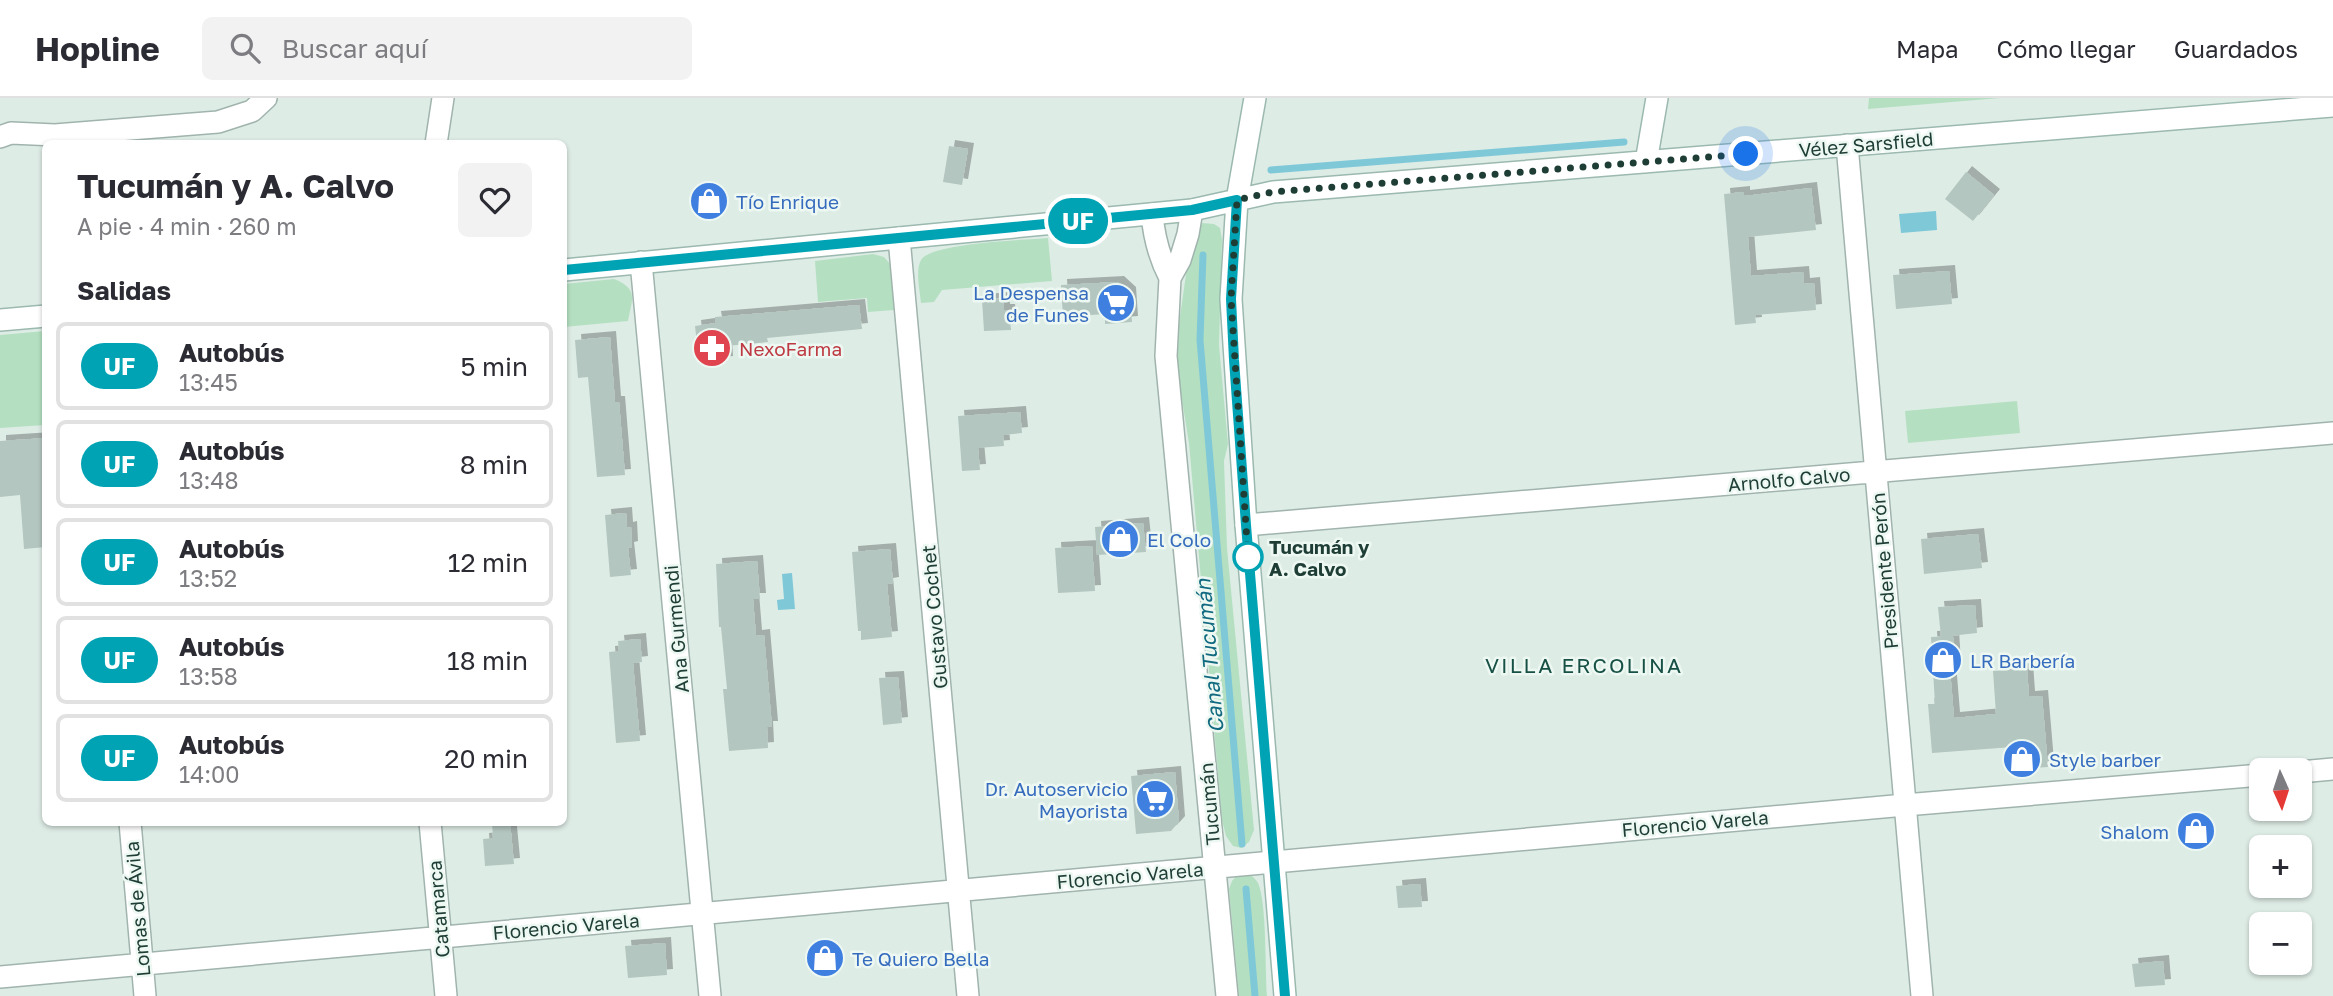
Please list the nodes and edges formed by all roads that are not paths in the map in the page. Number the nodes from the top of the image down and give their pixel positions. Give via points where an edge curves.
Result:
1 (267, 98) edge
2 (443, 98) edge
3 (1255, 98) edge
4 (1657, 98) edge
5 (2333, 106) edge
6 (55, 135) junction
7 (0, 136) edge
8 (437, 140) edge
9 (0, 145) edge
10 (1847, 145) junction
11 (1646, 162) junction
12 (1237, 200) junction
13 (1192, 210) junction
14 (1152, 214) junction
15 (899, 238) junction
16 (641, 262) junction
17 (567, 270) edge
18 (1170, 278) junction
19 (42, 316) edge
20 (0, 320) edge
21 (2333, 433) edge
22 (1875, 472) junction
23 (1246, 525) junction
24 (2333, 769) edge
25 (2312, 771) edge
26 (2249, 776) edge
27 (1905, 805) junction
28 (130, 826) edge
29 (430, 826) edge
30 (1274, 861) junction
31 (1214, 867) junction
32 (959, 890) junction
33 (703, 914) junction
34 (440, 937) junction
35 (142, 964) junction
36 (0, 977) edge
37 (145, 996) edge
38 (446, 996) edge
39 (710, 996) edge
40 (968, 996) edge
41 (1227, 996) edge
42 (1285, 996) edge
43 (1922, 996) edge

1 - 6 street via 252,111 218,122
2 - 8 street
3 - 12 street
4 - 11 street
5 - 10 street, Vélez Sarsfield
6 - 7 street
6 - 9 street via 15,148
10 - 11 street, Vélez Sarsfield
10 - 22 street, Presidente Perón
11 - 12 street, Vélez Sarsfield via 1273,192
12 - 13 street, Vélez Sarsfield
12 - 23 street via 1231,299
13 - 14 street, Vélez Sarsfield
13 - 18 street, Tucumán via 1180,260
14 - 15 street, Vélez Sarsfield
14 - 18 street, Tucumán via 1154,238
15 - 16 street, Vélez Sarsfield
15 - 32 street, Gustavo Cochet
16 - 17 street, Vélez Sarsfield
16 - 33 street, Ana Gurmendi
18 - 31 street, Tucumán via 1166,356
19 - 20 street
21 - 22 street, Arnolfo Calvo
22 - 23 street, Arnolfo Calvo
22 - 27 street, Presidente Perón
23 - 30 street
24 - 25 street
26 - 27 street, Florencio Varela
27 - 30 street, Florencio Varela
27 - 43 street, Presidente Perón
28 - 35 street, Lomas de Ávila
29 - 34 street, Catamarca
30 - 31 street, Florencio Varela
30 - 42 street
31 - 32 street, Florencio Varela
31 - 41 street, Tucumán
32 - 33 street, Florencio Varela
32 - 40 street, Gustavo Cochet
33 - 34 street, Florencio Varela
33 - 39 street, Ana Gurmendi
34 - 35 street, Florencio Varela
34 - 38 street, Catamarca
35 - 36 street, Florencio Varela
35 - 37 street, Lomas de Ávila

